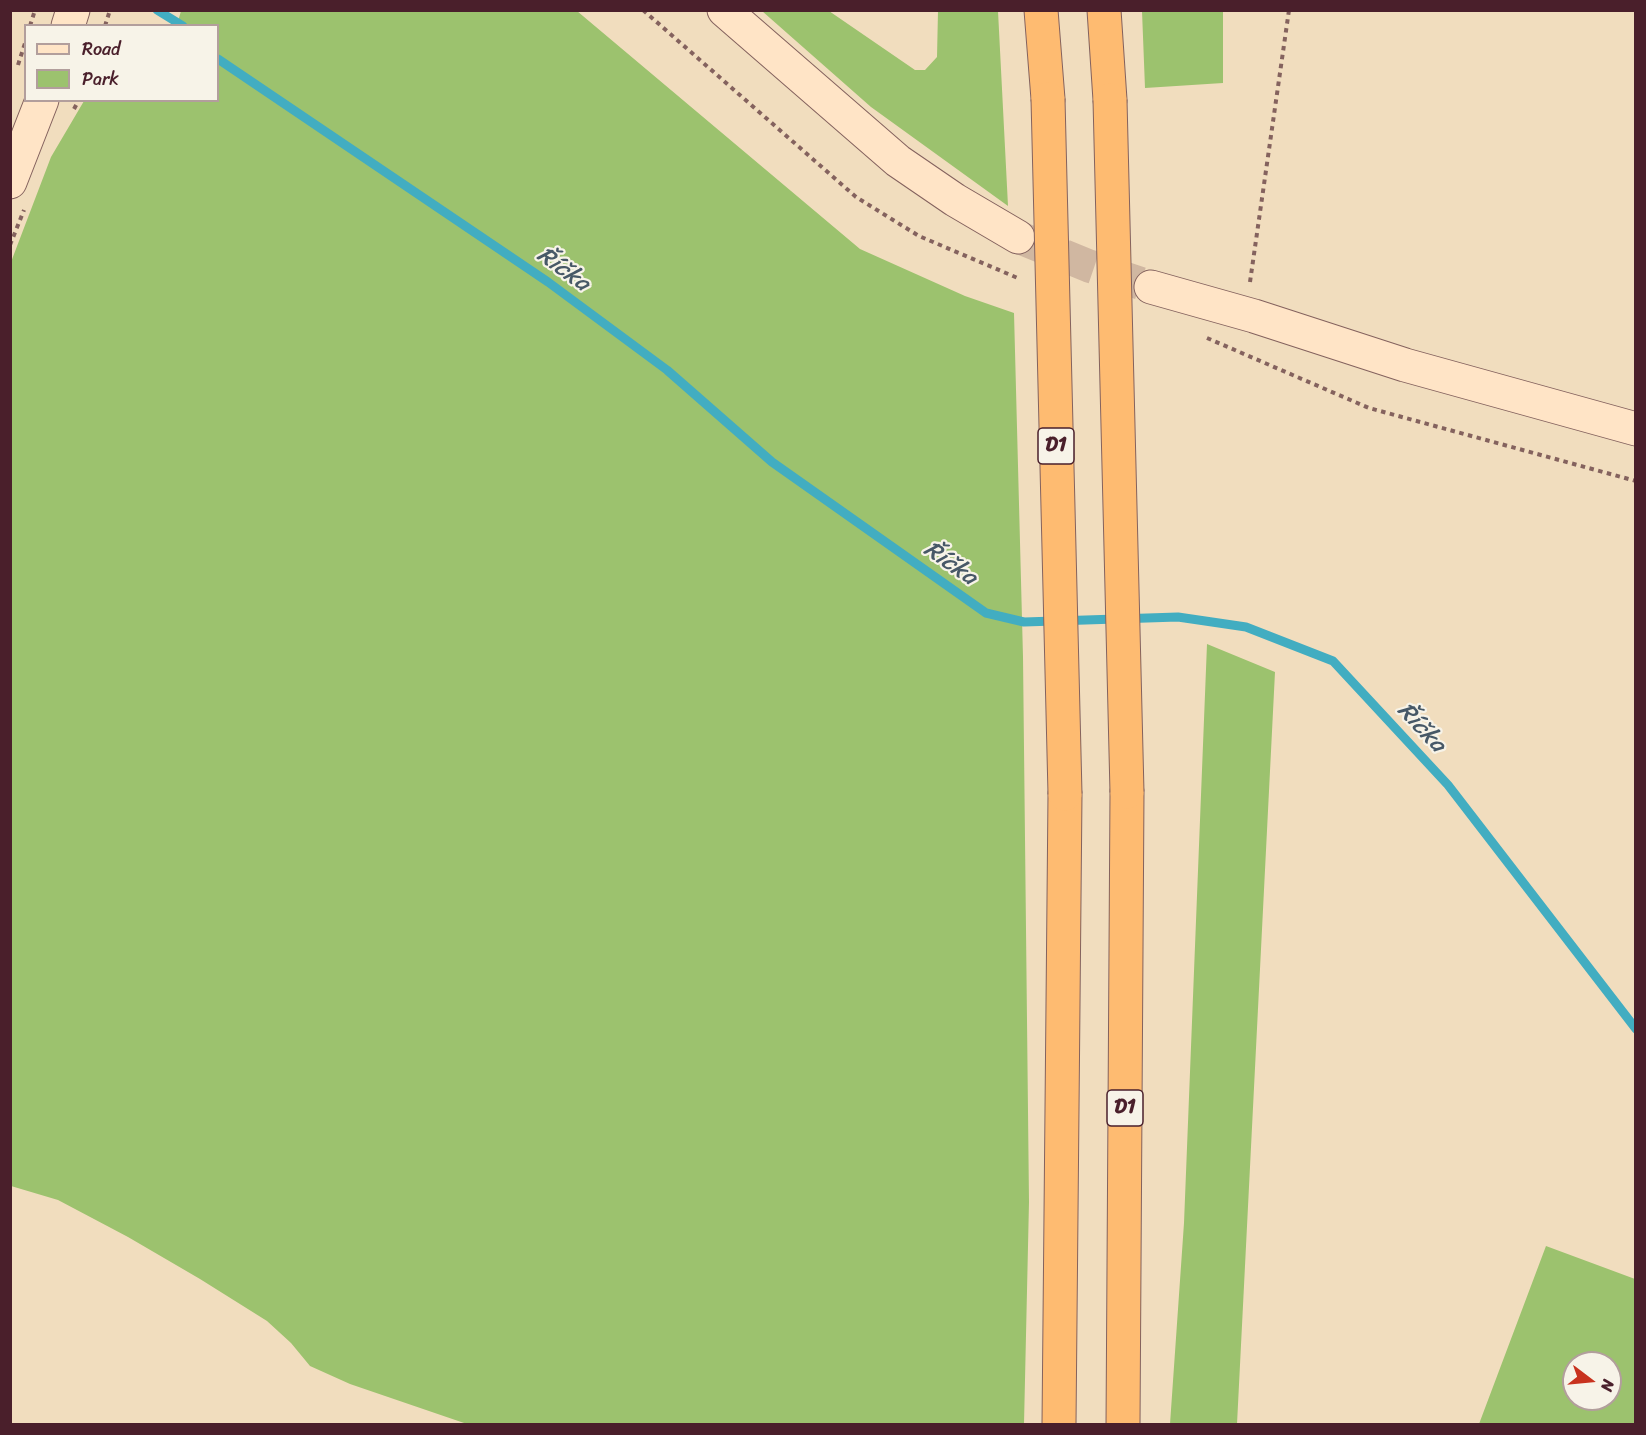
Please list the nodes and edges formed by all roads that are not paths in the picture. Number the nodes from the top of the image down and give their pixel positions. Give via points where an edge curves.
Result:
1 (724, 10) edge
2 (1041, 10) edge
3 (1104, 10) edge
4 (41, 102) edge
5 (10, 182) edge
6 (1018, 237) tunnel mouth
7 (1151, 287) tunnel mouth
8 (1635, 429) edge
9 (1059, 1425) edge
10 (1123, 1425) edge

1 - 6 street via 898,161
2 - 9 highway, D1, bridge via 1048,99 1065,794
3 - 10 highway, D1, bridge via 1110,100 1127,792
4 - 5 street
7 - 8 street via 1405,365

